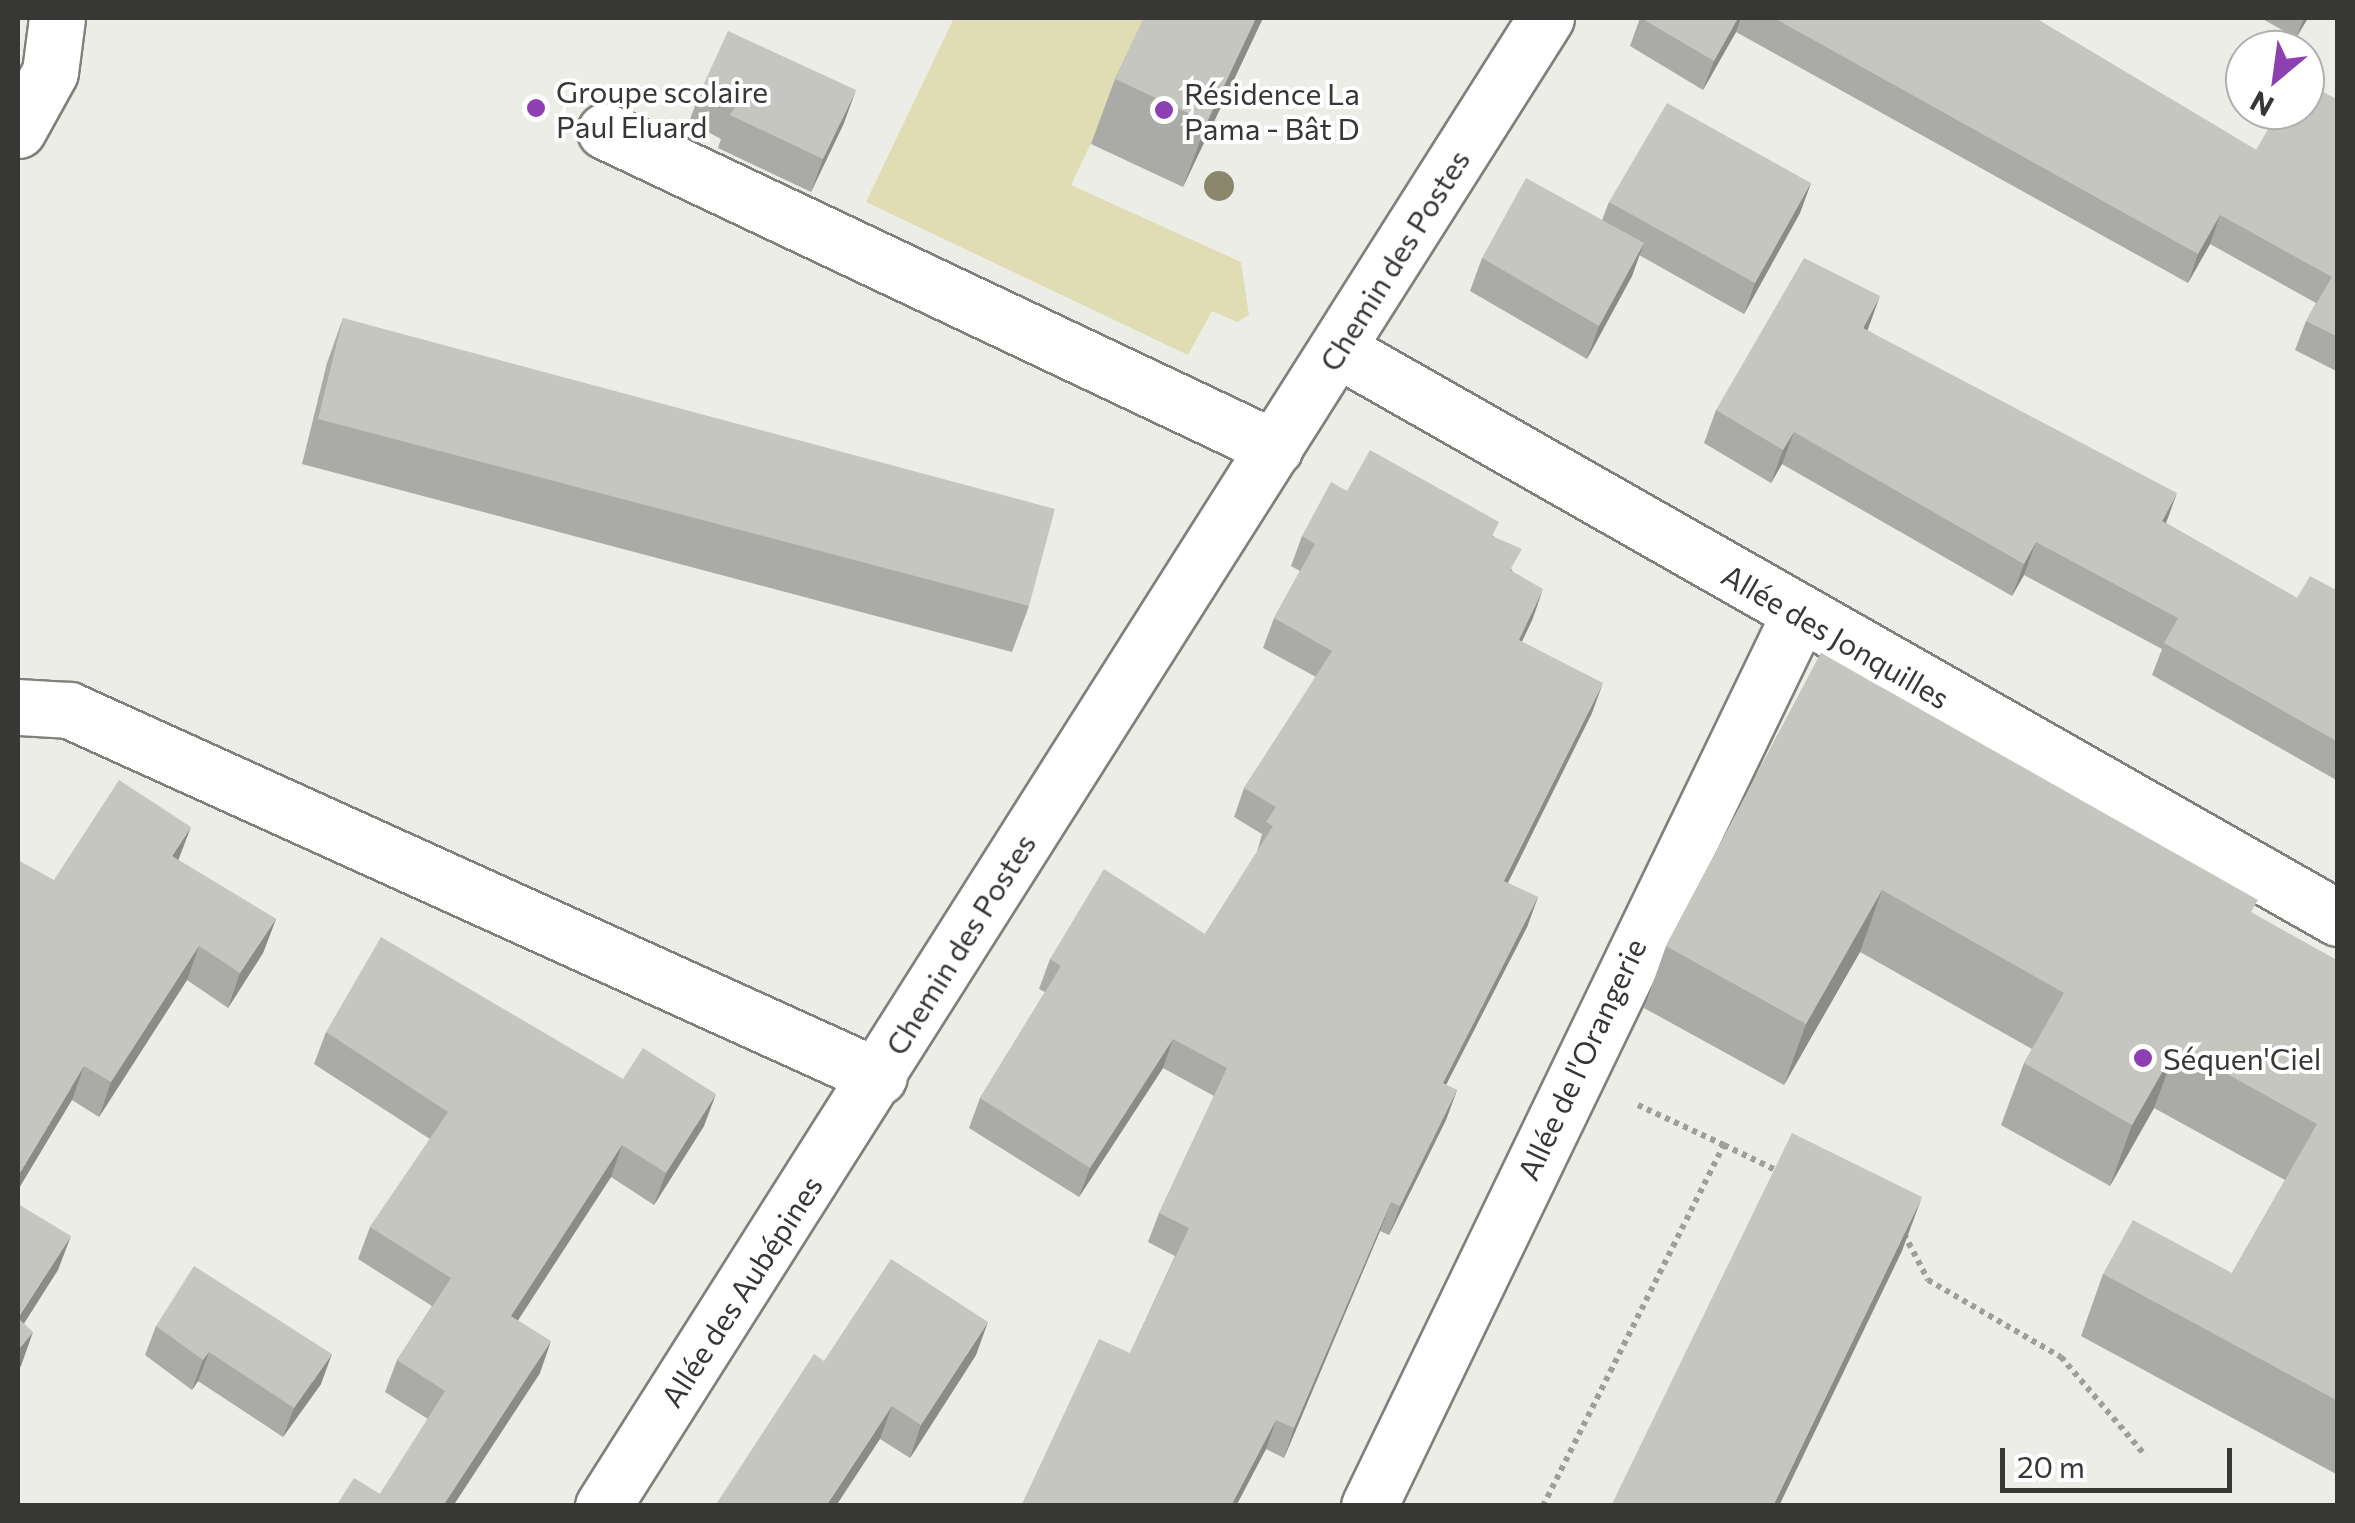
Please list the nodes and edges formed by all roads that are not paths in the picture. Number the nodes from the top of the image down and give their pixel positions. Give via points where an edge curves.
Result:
1 (57, 18) edge
2 (1546, 18) edge
3 (18, 130) edge
4 (605, 131) dead end
5 (1338, 349) junction
6 (1275, 448) junction
7 (1799, 616) junction
8 (18, 707) edge
9 (2338, 918) edge
10 (879, 1077) junction
11 (603, 1506) edge
12 (1370, 1506) edge

1 - 3 street via 50,72
2 - 5 street, Chemin des Postes
4 - 6 street
5 - 6 street, Chemin des Postes
5 - 7 street, Allée des Jonquilles
6 - 10 street, Chemin des Postes
7 - 9 street, Allée des Jonquilles
7 - 12 street, Allée de l'Orangerie
8 - 10 street, Chemin des Postes via 69,710
10 - 11 street, Allée des Aubépines

